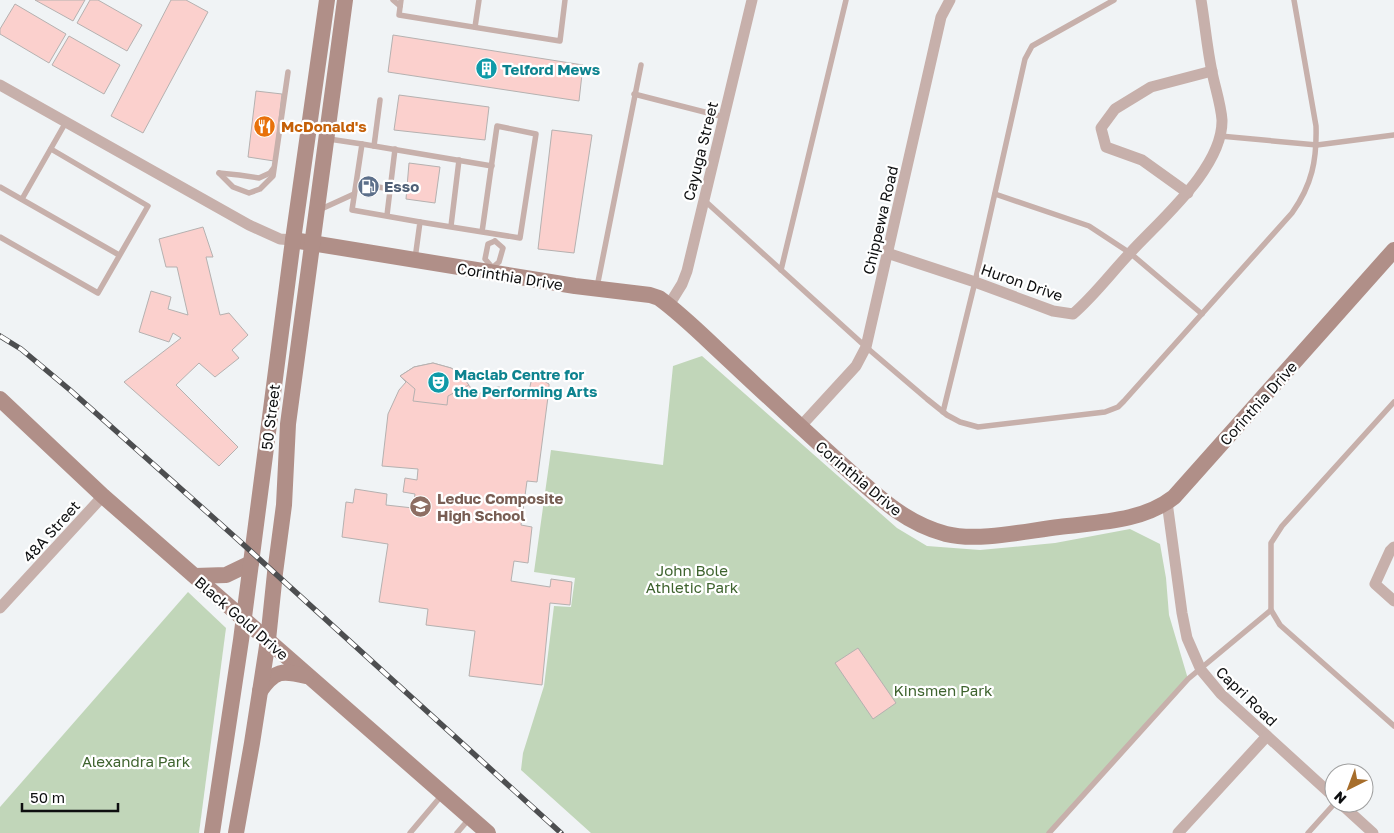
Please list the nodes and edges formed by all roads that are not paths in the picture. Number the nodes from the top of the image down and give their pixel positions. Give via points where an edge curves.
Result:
1 (327, 0) edge
2 (345, 0) edge
3 (393, 0) edge
4 (480, 0) edge
5 (565, 0) edge
6 (752, 0) edge
7 (846, 0) edge
8 (1114, 0) edge
9 (1201, 0) edge
10 (1294, 0) edge
11 (947, 1) edge
12 (401, 3) edge
13 (475, 27) junction
14 (641, 65) dead end
15 (1212, 71) junction
16 (288, 72) dead end
17 (0, 85) edge
18 (634, 94) junction
19 (380, 100) dead end
20 (724, 117) junction
21 (66, 122) junction
22 (1394, 135) edge
23 (1219, 136) junction
24 (327, 139) junction
25 (362, 144) junction
26 (1317, 144) junction
27 (374, 146) junction
28 (51, 149) junction
29 (395, 150) junction
30 (459, 160) junction
31 (492, 166) junction
32 (274, 168) junction
33 (0, 186) edge
34 (378, 187) dead end
35 (390, 189) junction
36 (1188, 193) junction
37 (354, 194) junction
38 (995, 194) junction
39 (22, 199) junction
40 (704, 200) junction
41 (317, 210) junction
42 (387, 216) junction
43 (420, 222) junction
44 (451, 226) junction
45 (482, 232) junction
46 (0, 237) edge
47 (495, 237) junction
48 (293, 240) junction
49 (312, 244) junction
50 (1394, 250) edge
51 (1130, 253) junction
52 (887, 254) junction
53 (119, 255) junction
54 (415, 261) junction
55 (491, 270) junction
56 (781, 270) junction
57 (976, 282) junction
58 (596, 289) junction
59 (669, 305) junction
60 (1202, 314) junction
61 (866, 347) junction
62 (0, 399) edge
63 (1394, 402) edge
64 (943, 412) junction
65 (800, 427) junction
66 (103, 496) junction
67 (1167, 502) junction
68 (1394, 547) edge
69 (251, 563) junction
70 (195, 576) junction
71 (1394, 601) edge
72 (0, 608) edge
73 (1271, 610) junction
74 (244, 620) junction
75 (268, 640) junction
76 (1201, 670) junction
77 (308, 676) junction
78 (260, 691) junction
79 (1394, 726) edge
80 (1267, 736) junction
81 (1324, 788) edge
82 (443, 794) junction
83 (1325, 813) edge
84 (1351, 813) edge
85 (471, 818) junction
86 (212, 833) edge
87 (236, 833) edge
88 (410, 833) edge
89 (457, 833) edge
90 (488, 833) edge
91 (1049, 833) edge
92 (1178, 833) edge
93 (1308, 833) edge
94 (1373, 833) edge

1 - 48 main road, 50 Street
2 - 24 main road, 50 Street
3 - 12 lane
4 - 13 lane
5 - 13 lane via 560,41
6 - 20 street, Cayuga Street
7 - 56 lane
8 - 38 lane via 1032,46 1025,59
9 - 15 street, Huron Drive
10 - 26 lane via 1314,109
11 - 52 street, Chippewa Road
12 - 13 lane via 399,15
14 - 18 lane
15 - 23 street, Huron Drive via 1222,121
15 - 36 street via 1151,87 1115,109 1101,128 1106,147 1142,160
16 - 32 lane
17 - 21 street
18 - 20 lane
18 - 58 lane
19 - 27 lane
20 - 40 street, Cayuga Street
21 - 28 lane
21 - 48 street via 248,226
22 - 26 lane
23 - 26 lane
23 - 36 street, Huron Drive via 1212,158
24 - 25 lane
24 - 41 main road, 50 Street
25 - 27 lane
25 - 37 lane via 359,184
26 - 60 lane via 1308,188 1301,202
27 - 29 lane
28 - 39 lane
28 - 53 lane via 148,206
29 - 30 lane
29 - 35 lane
30 - 31 lane
30 - 44 lane
31 - 45 lane
31 - 47 lane via 497,126 536,134 520,238
32 - 32 lane via 273,176 260,189 249,193 233,187 219,174 259,178
33 - 39 lane
34 - 35 lane
35 - 42 lane
36 - 51 street, Huron Drive
37 - 41 lane
37 - 42 lane via 352,210
38 - 51 lane via 1089,226
38 - 57 lane
39 - 53 lane
40 - 56 lane
40 - 59 street, Cayuga Street via 687,271
41 - 49 main road, 50 Street
42 - 43 lane
43 - 44 lane
43 - 54 lane
44 - 45 lane
45 - 47 lane
46 - 53 lane via 98,293
47 - 55 lane via 488,244 485,259
47 - 55 lane via 503,248 499,262
48 - 49 main road, Corinthia Drive
48 - 69 main road, 50 Street
49 - 54 main road, Corinthia Drive
49 - 75 main road, 50 Street via 288,424 284,505
50 - 67 main road, Corinthia Drive
51 - 57 street, Huron Drive via 1073,314 1053,311
51 - 60 lane
52 - 57 street, Huron Drive
52 - 61 street, Chippewa Road
54 - 55 main road, Corinthia Drive
55 - 58 main road, Corinthia Drive
56 - 61 lane
57 - 64 lane
58 - 59 main road, Corinthia Drive via 650,295
59 - 65 main road, Corinthia Drive
60 - 64 lane via 1124,401 1105,412 978,427
61 - 64 lane
61 - 65 street, Chippewa Road via 856,366
62 - 66 main road, Black Gold Drive
63 - 73 lane via 1282,526 1271,543
65 - 67 main road, Corinthia Drive via 888,506 899,514 947,534 1006,534 1124,518
66 - 70 main road, Black Gold Drive
66 - 72 street, 48A Street
67 - 76 street, Capri Road via 1187,638
68 - 71 street via 1376,584
69 - 70 main road via 226,575
69 - 74 main road, 50 Street
70 - 74 main road, Black Gold Drive
73 - 76 lane
73 - 79 lane via 1280,625
74 - 75 main road, Black Gold Drive
74 - 86 main road, 50 Street
75 - 77 main road, Black Gold Drive
75 - 78 main road, 50 Street
76 - 80 street, Capri Road via 1221,694
76 - 91 lane via 1186,681
77 - 78 main road via 288,671 278,673 269,678
77 - 82 main road, Black Gold Drive
78 - 87 main road, 50 Street
80 - 81 street, Capri Road
80 - 92 street
82 - 85 main road, Black Gold Drive
82 - 88 lane
83 - 93 lane
84 - 94 street
85 - 89 lane
85 - 90 main road, Black Gold Drive

